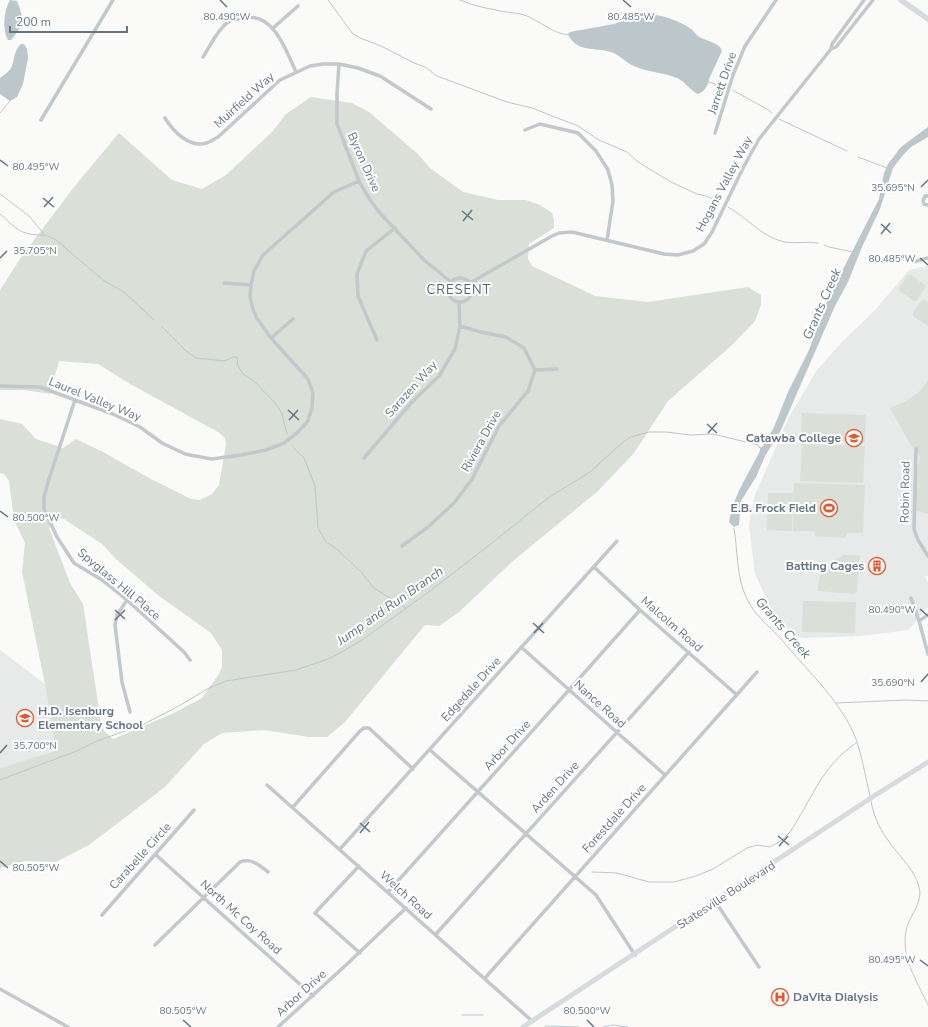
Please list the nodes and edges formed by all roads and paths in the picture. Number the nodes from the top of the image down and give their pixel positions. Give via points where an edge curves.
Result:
1 (113, 0) edge
2 (776, 0) edge
3 (864, 0) edge
4 (873, 0) edge
5 (901, 0) edge
6 (298, 6) dead end
7 (860, 6) junction
8 (866, 10) junction
9 (928, 19) edge
10 (273, 28) junction
11 (831, 49) junction
12 (203, 57) dead end
13 (340, 64) junction
14 (296, 72) junction
15 (430, 109) dead end
16 (165, 118) dead end
17 (41, 120) dead end
18 (525, 130) dead end
19 (715, 133) dead end
20 (359, 181) junction
21 (928, 196) edge
22 (928, 205) edge
23 (395, 228) junction
24 (607, 240) junction
25 (928, 258) edge
26 (913, 262) dead end
27 (451, 282) junction
28 (224, 283) dead end
29 (470, 284) junction
30 (251, 285) junction
31 (459, 302) junction
32 (293, 319) dead end
33 (460, 326) junction
34 (271, 338) junction
35 (377, 340) dead end
36 (558, 369) dead end
37 (535, 370) junction
38 (0, 386) edge
39 (75, 400) junction
40 (916, 449) dead end
41 (364, 458) dead end
42 (617, 541) dead end
43 (402, 546) dead end
44 (928, 556) edge
45 (594, 567) junction
46 (911, 598) dead end
47 (127, 600) junction
48 (640, 610) junction
49 (928, 615) edge
50 (919, 621) junction
51 (522, 647) junction
52 (689, 652) junction
53 (928, 654) edge
54 (190, 660) dead end
55 (757, 672) dead end
56 (570, 690) junction
57 (737, 695) junction
58 (130, 712) dead end
59 (617, 733) junction
60 (430, 750) junction
61 (928, 762) edge
62 (413, 769) junction
63 (666, 776) junction
64 (267, 785) dead end
65 (478, 791) junction
66 (293, 807) junction
67 (194, 810) dead end
68 (527, 833) junction
69 (340, 849) junction
70 (155, 854) junction
71 (359, 866) junction
72 (268, 872) dead end
73 (575, 876) junction
74 (388, 892) junction
75 (204, 897) junction
76 (716, 901) junction
77 (406, 908) junction
78 (102, 915) dead end
79 (436, 934) junction
80 (155, 945) dead end
81 (360, 953) junction
82 (635, 955) junction
83 (759, 967) dead end
84 (485, 978) junction
85 (0, 988) edge
86 (314, 996) junction
87 (531, 1024) edge
88 (60, 1025) edge
89 (68, 1027) edge
90 (278, 1027) edge
91 (523, 1027) edge

1 - 17 street
2 - 19 street, Jarrett Drive via 745,46
3 - 7 street, Hogans Valley Way
4 - 8 street, Hogans Valley Way
5 - 9 main road
6 - 10 street
7 - 8 street
7 - 11 street, Hogans Valley Way
8 - 11 street, Hogans Valley Way via 836,47
10 - 12 street via 265,21 248,17 229,22 219,32
10 - 14 street
11 - 24 street, Hogans Valley Way via 759,139 704,244 693,251 678,255
13 - 14 street, Muirfield Way via 310,66
13 - 15 street, Muirfield Way via 380,76
13 - 20 street, Byron Drive via 337,124
14 - 16 street, Muirfield Way via 280,80 218,137 206,143 195,143 184,138 171,128
18 - 24 street via 540,124 578,133 596,151 608,170 612,185 613,201
20 - 23 street, Byron Drive via 378,211
20 - 30 street, Laurel Valley Way via 334,192 263,255 254,271
21 - 22 street via 922,201
23 - 27 street, Byron Drive via 424,260
23 - 35 street via 366,251 357,274 358,296
24 - 29 street, Hogans Valley Way via 572,232 559,233
25 - 26 street
27 - 29 street via 461,278
27 - 31 street via 448,293 452,300
28 - 30 street
29 - 31 street via 471,294 467,300
30 - 34 street, Laurel Valley Way via 252,309
31 - 33 street, Sarazen Way
32 - 34 street
33 - 37 street via 506,337 524,348
33 - 41 street, Sarazen Way via 455,349 439,376 411,403
34 - 39 street, Laurel Valley Way via 308,379 313,401 308,421 298,432 284,443 266,450 212,459 185,454 114,414
36 - 37 street
37 - 43 street, Riviera Drive via 528,391 499,426 472,479 454,503
38 - 39 street, Laurel Valley Way via 40,387
39 - 47 street, Spyglass Hill Place via 49,479 44,509 57,537 74,563 102,580
40 - 44 street, Robin Road via 914,529
42 - 45 street, Edgedale Drive
45 - 48 street, Malcolm Road
45 - 51 street, Edgedale Drive
46 - 50 street
47 - 54 street, Spyglass Hill Place
47 - 58 street via 117,615 115,625 122,682
48 - 52 street, Malcolm Road
48 - 56 street, Arbor Drive
49 - 50 street
50 - 53 street
51 - 56 street, Nance Road
51 - 60 street, Edgedale Drive
52 - 57 street, Malcolm Road
52 - 59 street, Arden Drive
55 - 57 street, Forestdale Drive
56 - 59 street, Nance Road
56 - 65 street, Arbor Drive
57 - 63 street, Forestdale Drive
59 - 63 street, Nance Road
59 - 68 street, Arden Drive
60 - 62 street, Edgedale Drive
60 - 65 street
61 - 76 main road, Statesville Boulevard
62 - 66 street via 368,728 364,728
62 - 69 street, Edgedale Drive
63 - 73 street, Forestdale Drive
64 - 66 street, Welch Road
65 - 68 street
65 - 74 street, Arbor Drive
66 - 69 street, Welch Road
67 - 70 street, Carabelle Circle
68 - 73 street
68 - 79 street, Arden Drive
69 - 71 street, Welch Road
70 - 75 street, North Mc Coy Road
70 - 78 street, Carabelle Circle
71 - 74 street, Welch Road
71 - 81 street via 315,913
72 - 75 street via 251,861 240,862
73 - 82 street via 596,895
73 - 84 street, Forestdale Drive
74 - 77 street, Welch Road
75 - 80 street
75 - 86 street, North Mc Coy Road
76 - 82 main road, Statesville Boulevard
76 - 83 street
77 - 79 street, Welch Road
77 - 81 street, Arbor Drive
79 - 84 street, Welch Road
81 - 86 street, Arbor Drive
82 - 87 main road, Statesville Boulevard
84 - 87 street, Welch Road
85 - 88 street
86 - 90 street, Arbor Drive
87 - 91 main road, Statesville Boulevard
88 - 89 street

